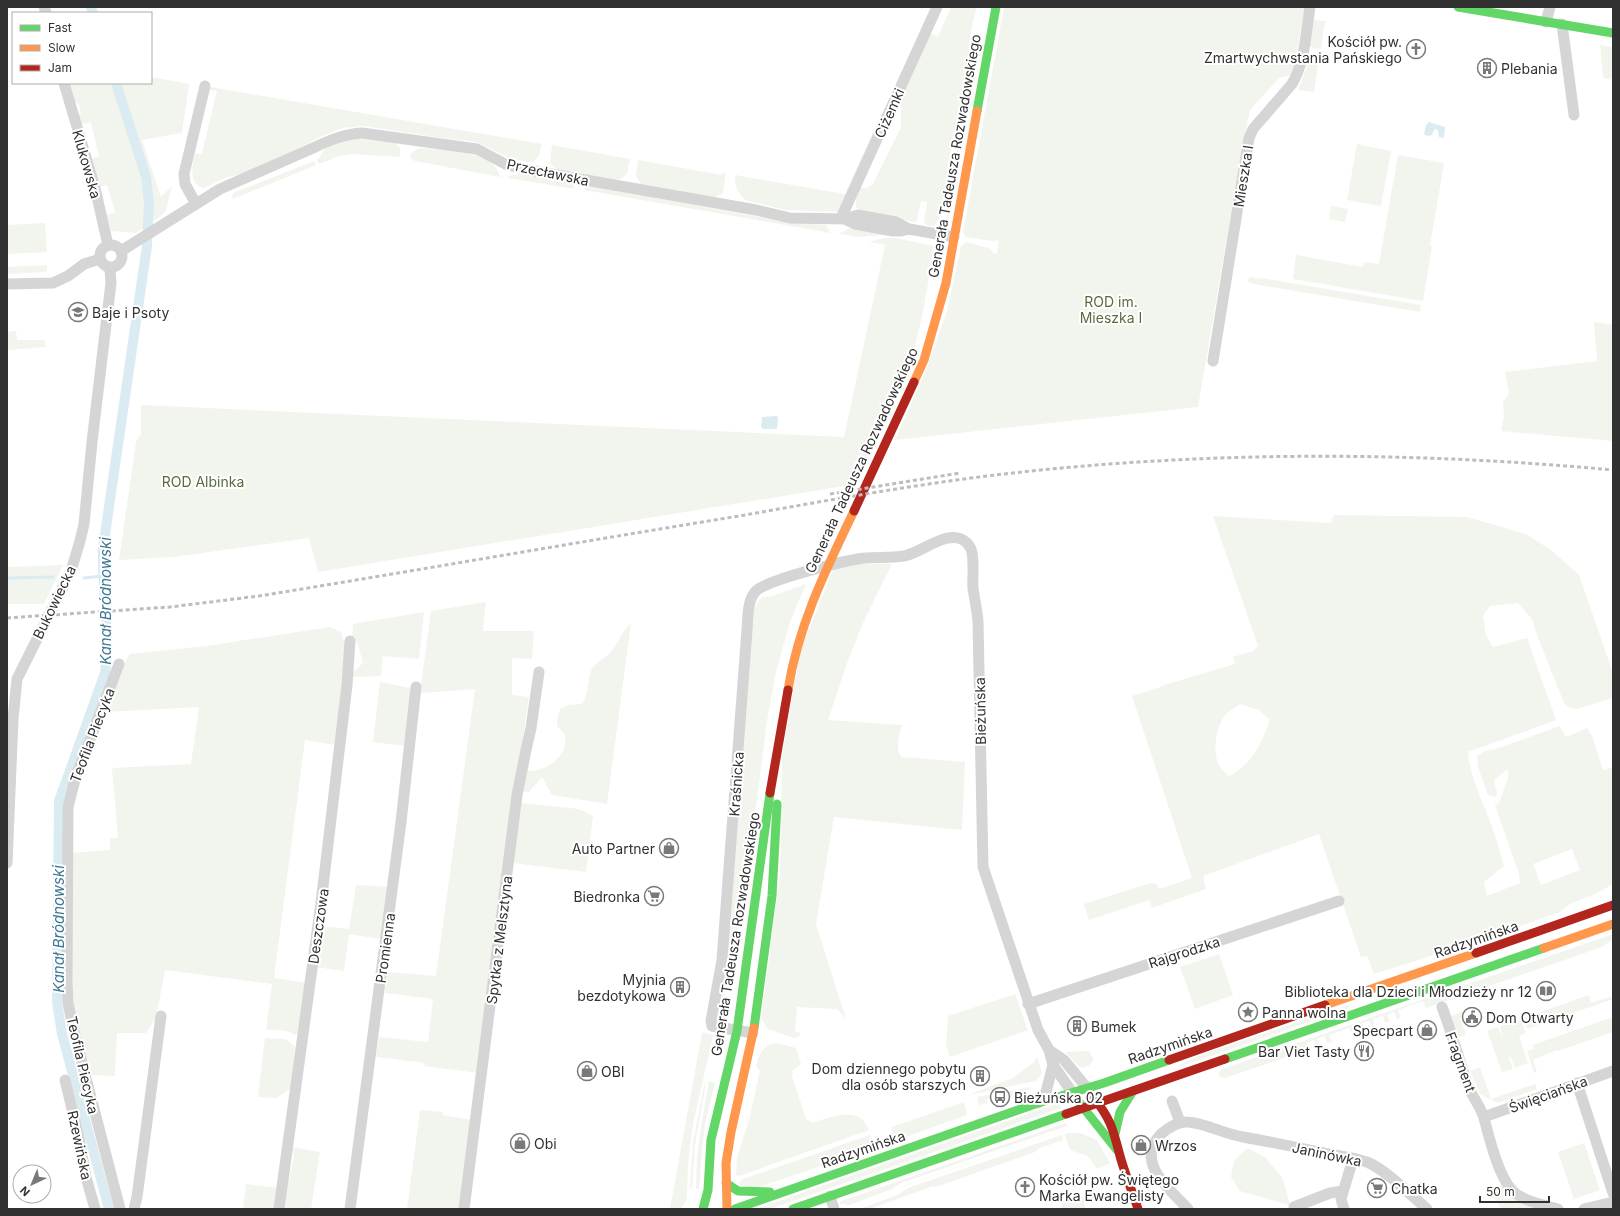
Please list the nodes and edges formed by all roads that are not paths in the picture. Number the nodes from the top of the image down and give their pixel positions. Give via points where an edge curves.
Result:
1 (937, 7) edge
2 (1310, 7) edge
3 (1460, 7) edge
4 (1550, 7) edge
5 (995, 9) edge
6 (1546, 22) junction
7 (1562, 24) junction
8 (1613, 32) edge
9 (64, 84) edge
10 (205, 86) dead end
11 (1574, 115) dead end
12 (196, 204) junction
13 (843, 219) junction
14 (954, 237) junction
15 (108, 245) junction
16 (121, 251) junction
17 (100, 259) junction
18 (110, 268) junction
19 (7, 284) edge
20 (1213, 361) dead end
21 (795, 576) joint
22 (350, 641) dead end
23 (119, 664) dead end
24 (539, 672) dead end
25 (416, 687) dead end
26 (780, 729) junction
27 (7, 863) edge
28 (1339, 901) dead end
29 (1613, 905) edge
30 (1580, 917) junction
31 (1613, 924) edge
32 (1586, 934) junction
33 (1028, 1004) junction
34 (1442, 1007) dead end
35 (161, 1016) dead end
36 (737, 1031) junction
37 (753, 1033) junction
38 (1049, 1050) junction
39 (1053, 1065) junction
40 (1613, 1071) edge
41 (65, 1080) dead end
42 (1577, 1083) junction
43 (1087, 1088) junction
44 (1072, 1092) junction
45 (1133, 1092) junction
46 (1172, 1100) dead end
47 (1038, 1103) junction
48 (1099, 1103) junction
49 (1083, 1109) junction
50 (1484, 1117) junction
51 (1180, 1122) junction
52 (1115, 1134) junction
53 (1118, 1151) junction
54 (1353, 1159) junction
55 (726, 1183) junction
56 (708, 1190) junction
57 (1343, 1191) junction
58 (781, 1192) junction
59 (1613, 1193) edge
60 (830, 1196) junction
61 (1613, 1202) edge
62 (1294, 1207) dead end
63 (95, 1209) edge
64 (120, 1209) edge
65 (134, 1209) edge
66 (279, 1209) edge
67 (350, 1209) edge
68 (464, 1209) edge
69 (703, 1209) edge
70 (715, 1209) edge
71 (727, 1209) edge
72 (735, 1209) edge
73 (793, 1209) edge
74 (834, 1209) edge
75 (1138, 1209) edge
76 (1188, 1209) edge
77 (1344, 1209) edge
78 (1427, 1209) edge
79 (1558, 1209) edge
80 (1584, 1209) edge

1 - 13 street, Ciżemki
2 - 20 street, Mieszka I via 1296,77 1253,129 1249,138
3 - 6 street
4 - 6 street
5 - 14 street, Generała Tadeusza Rozwadowskiego
6 - 7 street
7 - 8 street
7 - 11 street
9 - 15 street, Klukowska via 95,188
10 - 12 street via 184,174 185,184
12 - 13 street, Przecławska via 220,189 328,141 349,133 362,133 476,149 507,165 529,170 784,217
12 - 16 street
13 - 14 street, Przecławska via 855,224 893,231 909,229
14 - 26 street, Generała Tadeusza Rozwadowskiego via 946,283 924,360 826,569 806,618 792,664
15 - 16 street via 116,246
15 - 17 street via 101,250
16 - 18 street via 121,262
17 - 18 street
17 - 19 street via 84,264 53,283
18 - 27 street, Bukowiecka via 111,283 84,524 71,571 17,679
21 - 33 street, Bieżuńska via 851,560 906,556 949,537 962,539 971,549 978,622 983,867
21 - 36 street, Kraśnicka via 756,590 748,609 722,960 711,1021 712,1026 717,1028
22 - 66 street, Deszczowa via 321,903
23 - 64 street, Teofila Piecyka via 79,768 68,807 67,982 74,1032
24 - 68 street, Spytka z Melsztyna via 532,728 518,795
25 - 67 street, Promienna via 401,822
26 - 36 street, Generała Tadeusza Rozwadowskiego
26 - 37 street, Generała Tadeusza Rozwadowskiego via 772,896
28 - 33 street, Rajgrodzka
29 - 30 street, Radzymińska
30 - 32 street
30 - 43 street, Radzymińska
31 - 32 street
32 - 45 street
33 - 38 street, Bieżuńska
34 - 50 street, Fragment via 1470,1089
35 - 65 street
36 - 37 street, Kraśnicka
36 - 56 street, Generała Tadeusza Rozwadowskiego via 711,1140
37 - 55 street, Generała Tadeusza Rozwadowskiego via 730,1132
38 - 39 street, Bieżuńska
38 - 43 street, Bieżuńska via 1064,1060
39 - 44 street, Bieżuńska
39 - 47 street, Bieżuńska via 1046,1092
40 - 42 street, Święciańska
41 - 63 street, Rzewińska
42 - 50 street, Święciańska
42 - 59 street
43 - 44 street, Radzymińska
43 - 48 street
44 - 47 street, Radzymińska
44 - 49 street, Bieżuńska
45 - 48 street
45 - 52 street via 1120,1112
46 - 51 street
47 - 58 street, Radzymińska
48 - 49 street
48 - 52 street
49 - 53 street, Bieżuńska
49 - 60 street
50 - 79 street, Fragment via 1485,1127 1511,1190 1540,1205
51 - 54 street, Janinówka via 1191,1122 1242,1137
51 - 76 street via 1171,1126 1158,1138 1150,1158 1160,1179
52 - 53 street
53 - 75 street
54 - 57 street
54 - 78 street, Janinówka via 1368,1162
55 - 58 street via 738,1191
55 - 71 street, Generała Tadeusza Rozwadowskiego
56 - 69 street
56 - 70 street
57 - 62 street via 1330,1193
57 - 77 street via 1341,1199
58 - 72 street, Radzymińska
60 - 73 street
60 - 74 street
61 - 80 street

